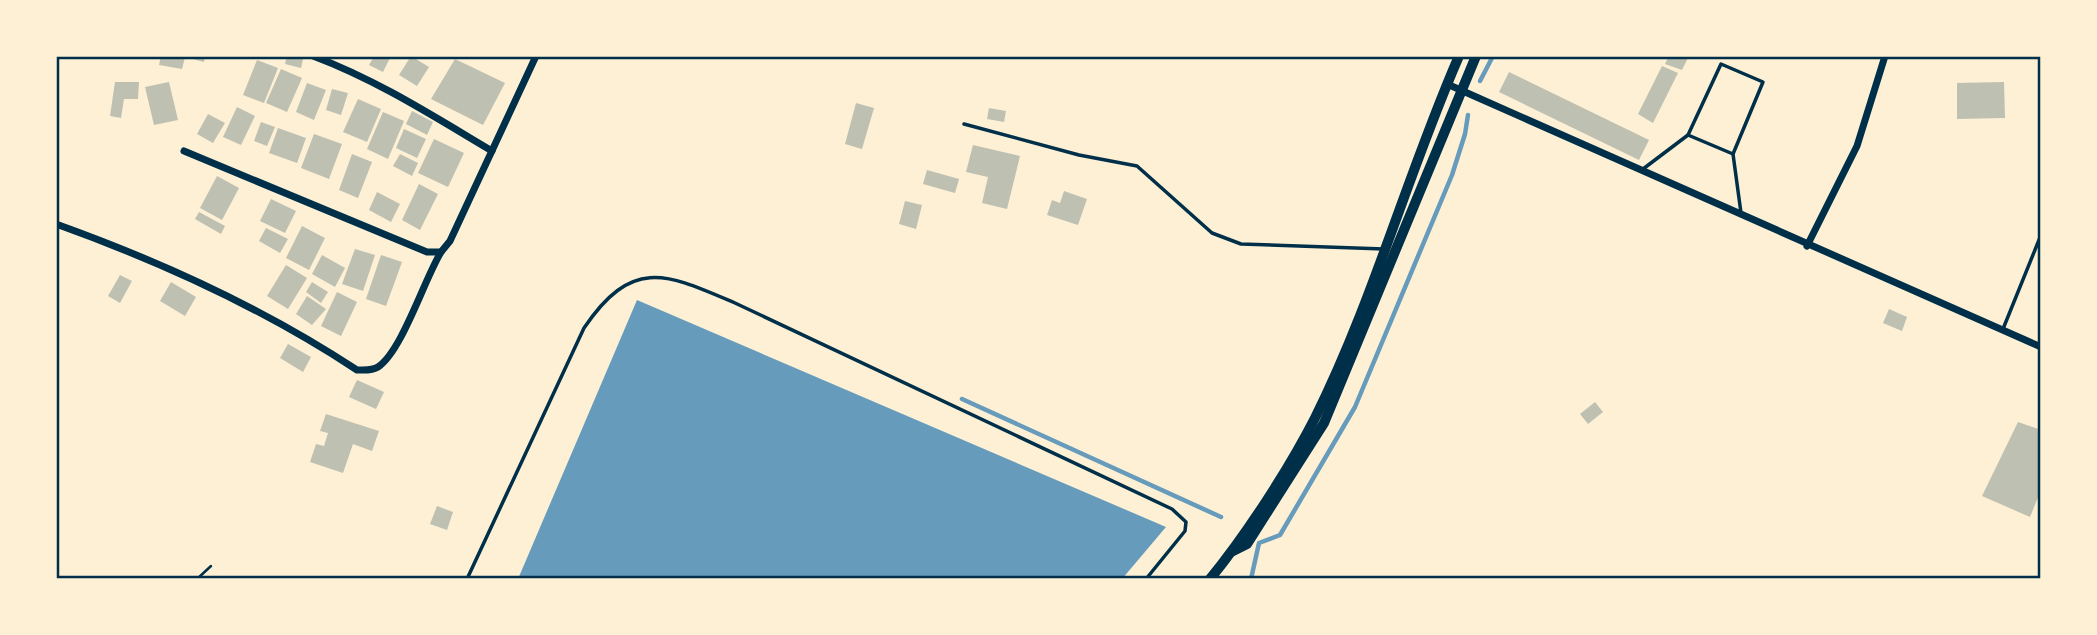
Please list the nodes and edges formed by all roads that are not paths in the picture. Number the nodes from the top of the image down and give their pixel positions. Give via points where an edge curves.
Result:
1 (313, 56) edge
2 (536, 56) edge
3 (1459, 56) edge
4 (1476, 56) edge
5 (1885, 56) edge
6 (1447, 84) junction
7 (1462, 89) junction
8 (964, 124) dead end
9 (1688, 135) junction
10 (184, 151) dead end
11 (492, 151) junction
12 (1733, 154) junction
13 (1642, 171) junction
14 (1742, 216) junction
15 (56, 224) edge
16 (2041, 235) edge
17 (1807, 246) junction
18 (1385, 249) junction
19 (441, 252) junction
20 (2003, 331) junction
21 (2041, 347) edge
22 (1233, 551) junction
23 (467, 579) edge
24 (1146, 579) edge
25 (1210, 579) edge

1 - 11 street via 412,101
2 - 11 street
3 - 6 main road
4 - 7 main road
5 - 17 street via 1857,146
6 - 7 street
6 - 18 main road
7 - 13 street
7 - 22 main road via 1324,424 1247,544
8 - 18 lane via 1137,166 1204,227 1241,244
9 - 12 lane
9 - 12 lane via 1721,64 1763,82
9 - 13 lane
10 - 19 street via 428,252
11 - 19 street
12 - 14 lane
13 - 14 street
14 - 17 street
15 - 19 street via 140,254 304,335 357,370 379,367 402,336
16 - 20 lane
17 - 20 street
18 - 22 main road via 1315,419
20 - 21 street
22 - 25 main road
23 - 24 lane via 591,317 621,286 651,278 676,278 1172,509 1186,522 1185,531

